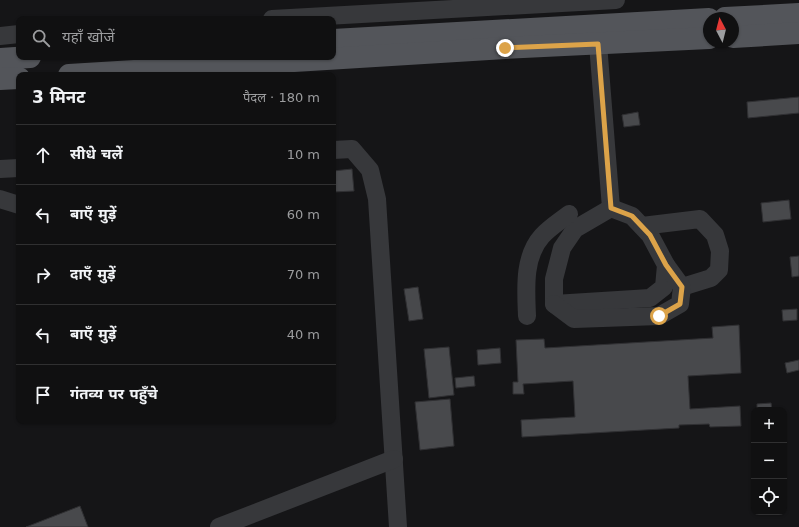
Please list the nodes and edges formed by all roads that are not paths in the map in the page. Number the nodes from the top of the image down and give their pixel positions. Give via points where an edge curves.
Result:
1 (616, 0) edge
2 (799, 14) edge
3 (323, 16) edge
4 (739, 17) edge
5 (703, 20) edge
6 (799, 33) edge
7 (16, 34) edge
8 (597, 34) junction
9 (0, 36) edge
10 (739, 37) edge
11 (703, 38) edge
12 (336, 40) edge
13 (336, 54) edge
14 (16, 58) edge
15 (0, 59) edge
16 (262, 60) edge
17 (108, 72) edge
18 (16, 78) edge
19 (0, 79) edge
20 (336, 150) edge
21 (16, 168) edge
22 (0, 169) edge
23 (0, 199) edge
24 (16, 204) edge
25 (611, 208) junction
26 (569, 214) dead end
27 (642, 226) junction
28 (666, 265) junction
29 (682, 287) junction
30 (554, 304) junction
31 (526, 316) dead end
32 (394, 459) junction
33 (219, 527) edge
34 (398, 527) edge

1 - 3 street
2 - 4 main road
5 - 8 main road
6 - 10 main road
7 - 9 street
8 - 11 main road
8 - 12 main road
8 - 13 main road
8 - 25 street
14 - 15 main road
16 - 17 main road
18 - 19 main road
20 - 32 street via 352,148 370,170 377,199
21 - 22 street
23 - 24 street
25 - 27 street via 632,216
25 - 30 street via 575,229 562,248 554,279
26 - 31 street via 542,236 532,251 526,282
27 - 28 street via 650,235
27 - 29 street via 700,219 715,235 720,252 719,270 711,278
28 - 29 street
28 - 30 street via 664,287 650,298
29 - 30 street via 680,304 659,316 574,319
32 - 33 street
32 - 34 street

